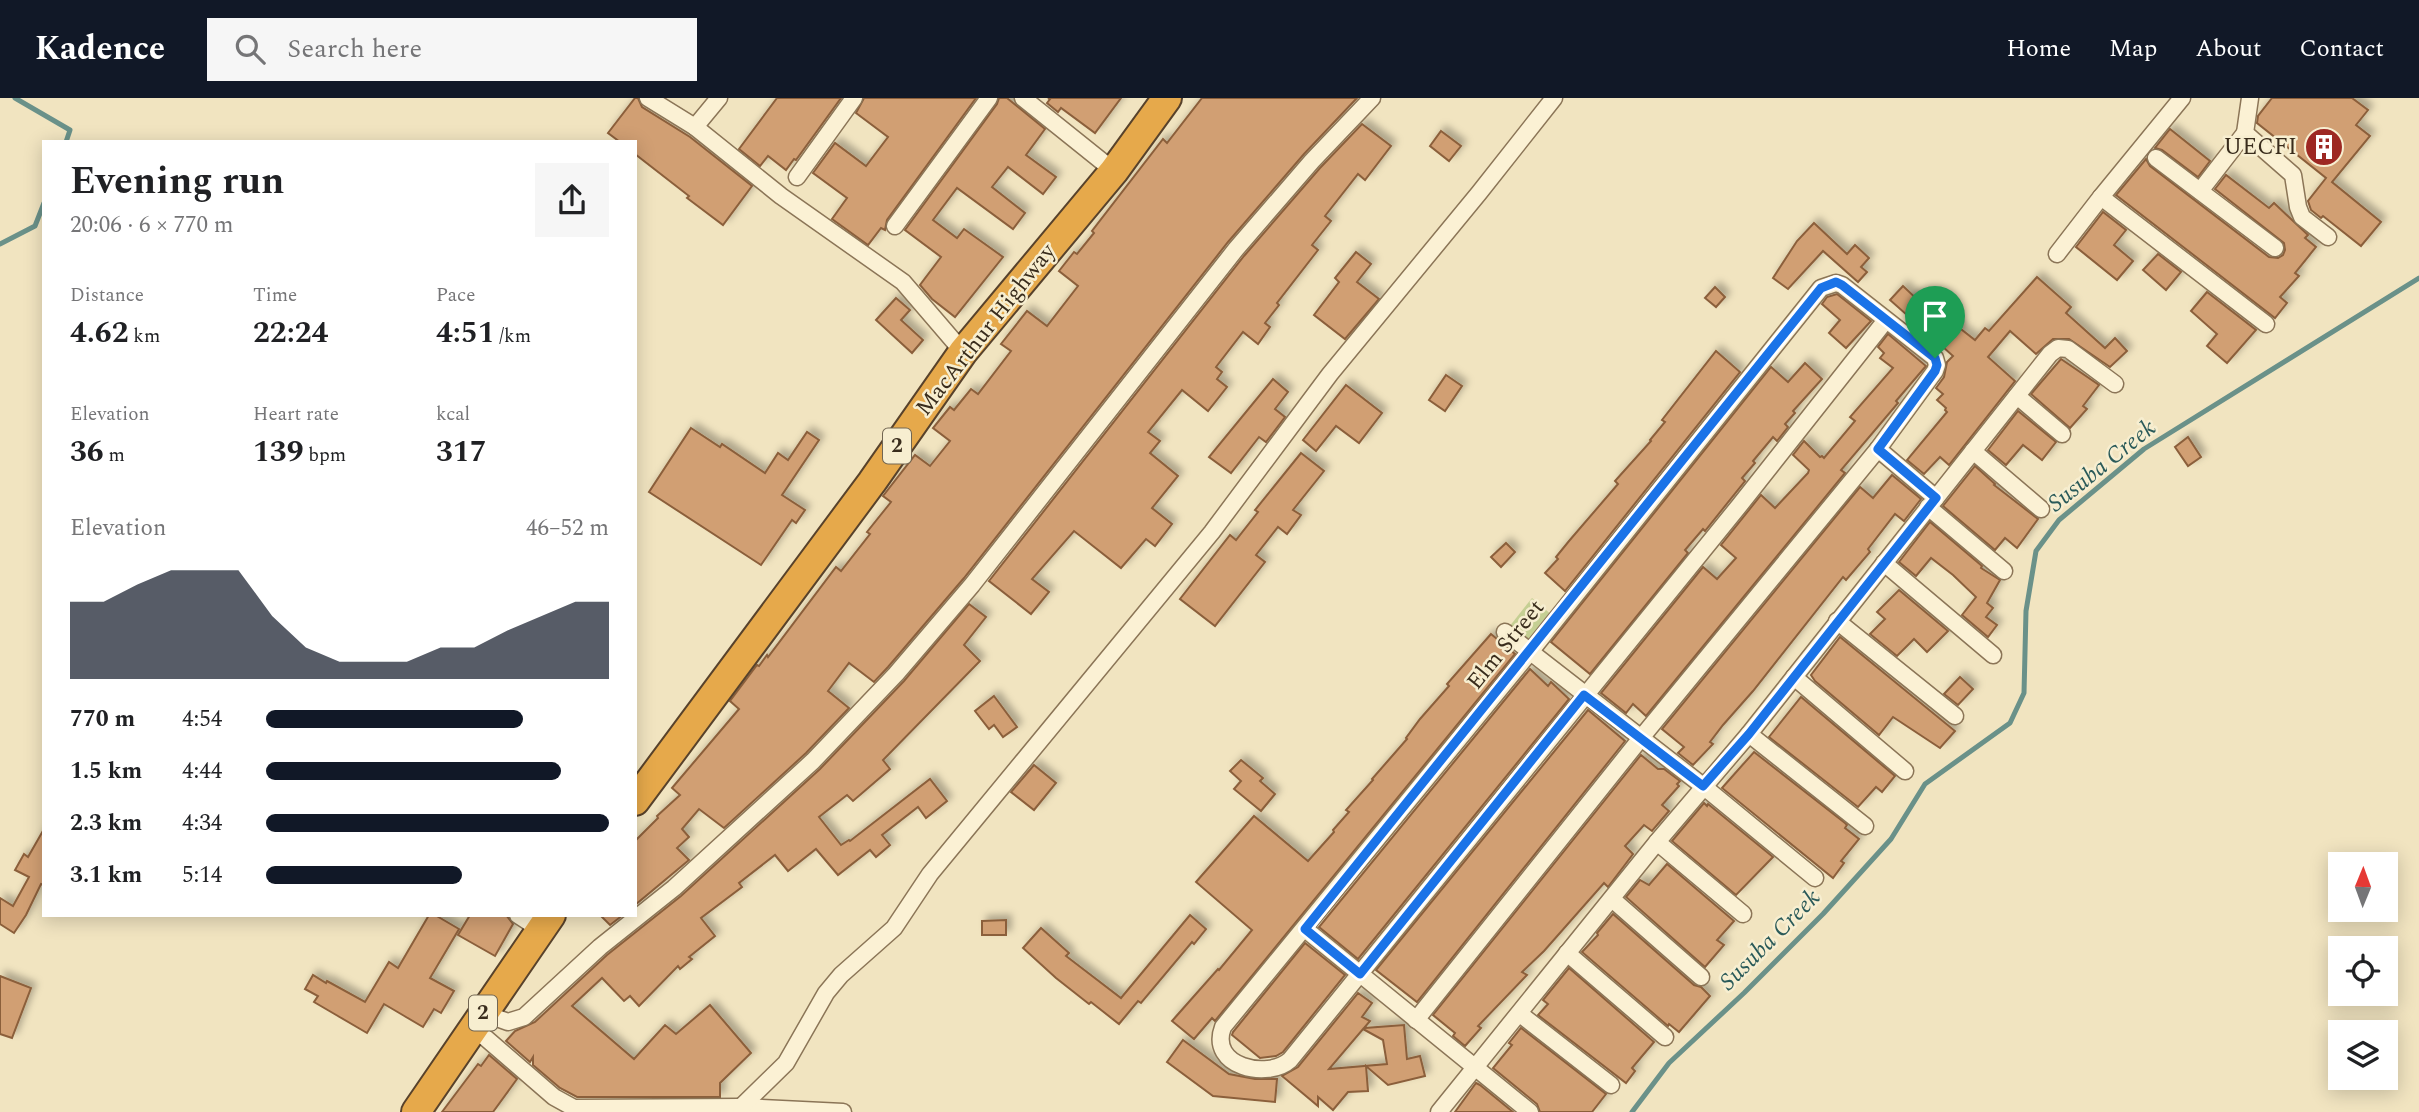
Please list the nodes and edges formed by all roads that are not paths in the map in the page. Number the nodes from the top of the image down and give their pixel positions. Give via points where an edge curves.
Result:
1 (648, 98) edge
2 (719, 98) edge
3 (855, 98) edge
4 (989, 98) edge
5 (1023, 98) edge
6 (1167, 98) edge
7 (1372, 98) edge
8 (1554, 98) edge
9 (2182, 98) edge
10 (2250, 98) edge
11 (695, 127) junction
12 (2245, 133) junction
13 (2156, 158) dead end
14 (1114, 171) junction
15 (797, 177) dead end
16 (2200, 191) junction
17 (2101, 197) junction
18 (895, 226) dead end
19 (2328, 237) dead end
20 (2275, 247) dead end
21 (2057, 254) dead end
22 (1886, 320) junction
23 (2266, 324) dead end
24 (963, 352) junction
25 (2115, 384) dead end
26 (2017, 396) junction
27 (2062, 434) dead end
28 (1878, 449) junction
29 (1973, 452) junction
30 (1932, 503) junction
31 (2041, 509) dead end
32 (1884, 564) junction
33 (2004, 571) dead end
34 (1838, 621) junction
35 (1505, 632) dead end
36 (1530, 652) junction
37 (1993, 655) dead end
38 (1794, 677) junction
39 (1584, 695) junction
40 (1955, 716) dead end
41 (1749, 734) junction
42 (1641, 738) junction
43 (1905, 771) dead end
44 (1703, 786) junction
45 (637, 797) edge
46 (1865, 826) dead end
47 (1657, 842) junction
48 (1815, 878) dead end
49 (1612, 899) junction
50 (1742, 914) dead end
51 (537, 920) edge
52 (1305, 929) junction
53 (1567, 953) junction
54 (1360, 974) junction
55 (1701, 977) dead end
56 (1520, 1014) junction
57 (478, 1020) junction
58 (1416, 1020) junction
59 (1665, 1037) dead end
60 (1474, 1068) junction
61 (1611, 1085) dead end
62 (741, 1107) junction
63 (416, 1112) edge
64 (843, 1112) edge
65 (1439, 1112) edge
66 (1530, 1112) edge

1 - 11 street
2 - 11 street
3 - 15 street
4 - 18 street
5 - 14 street
6 - 14 highway, MacArthur Highway / 2
7 - 57 street via 1236,249 955,605 813,761 524,1017 508,1022
8 - 62 street via 1330,374 1213,532 930,874 894,928 841,975 817,1006 786,1063
9 - 17 street
10 - 12 street
11 - 24 street via 781,197 903,282
12 - 16 street
12 - 19 street via 2293,175 2302,217
13 - 16 street
14 - 24 highway, MacArthur Highway / 2
16 - 20 street
17 - 21 street
17 - 23 street
22 - 28 street via 1935,358 1937,365
22 - 36 street, Elm Street via 1836,282 1821,288
22 - 39 street
24 - 45 highway, MacArthur Highway / 2
25 - 26 street via 2068,349 2058,348
26 - 27 street
26 - 29 street
28 - 30 street
28 - 42 street
29 - 30 street
29 - 31 street
30 - 32 street
30 - 33 street
32 - 34 street
32 - 37 street
34 - 38 street
34 - 40 street
35 - 36 street
36 - 39 street
36 - 52 street, Elm Street
38 - 41 street
38 - 43 street
39 - 42 street
39 - 54 street
41 - 44 street
41 - 46 street
42 - 44 street
42 - 58 street
44 - 47 street
44 - 48 street
47 - 49 street
47 - 50 street
49 - 53 street
49 - 55 street
51 - 57 highway, 2
52 - 54 street
52 - 54 street, Elm Street via 1223,1027 1219,1038 1223,1052 1238,1064 1283,1067
53 - 56 street
53 - 59 street
54 - 58 street
56 - 60 street
56 - 61 street
57 - 62 street via 554,1097 574,1108
57 - 63 highway, 2
58 - 60 street
60 - 65 street
60 - 66 street
62 - 64 street

